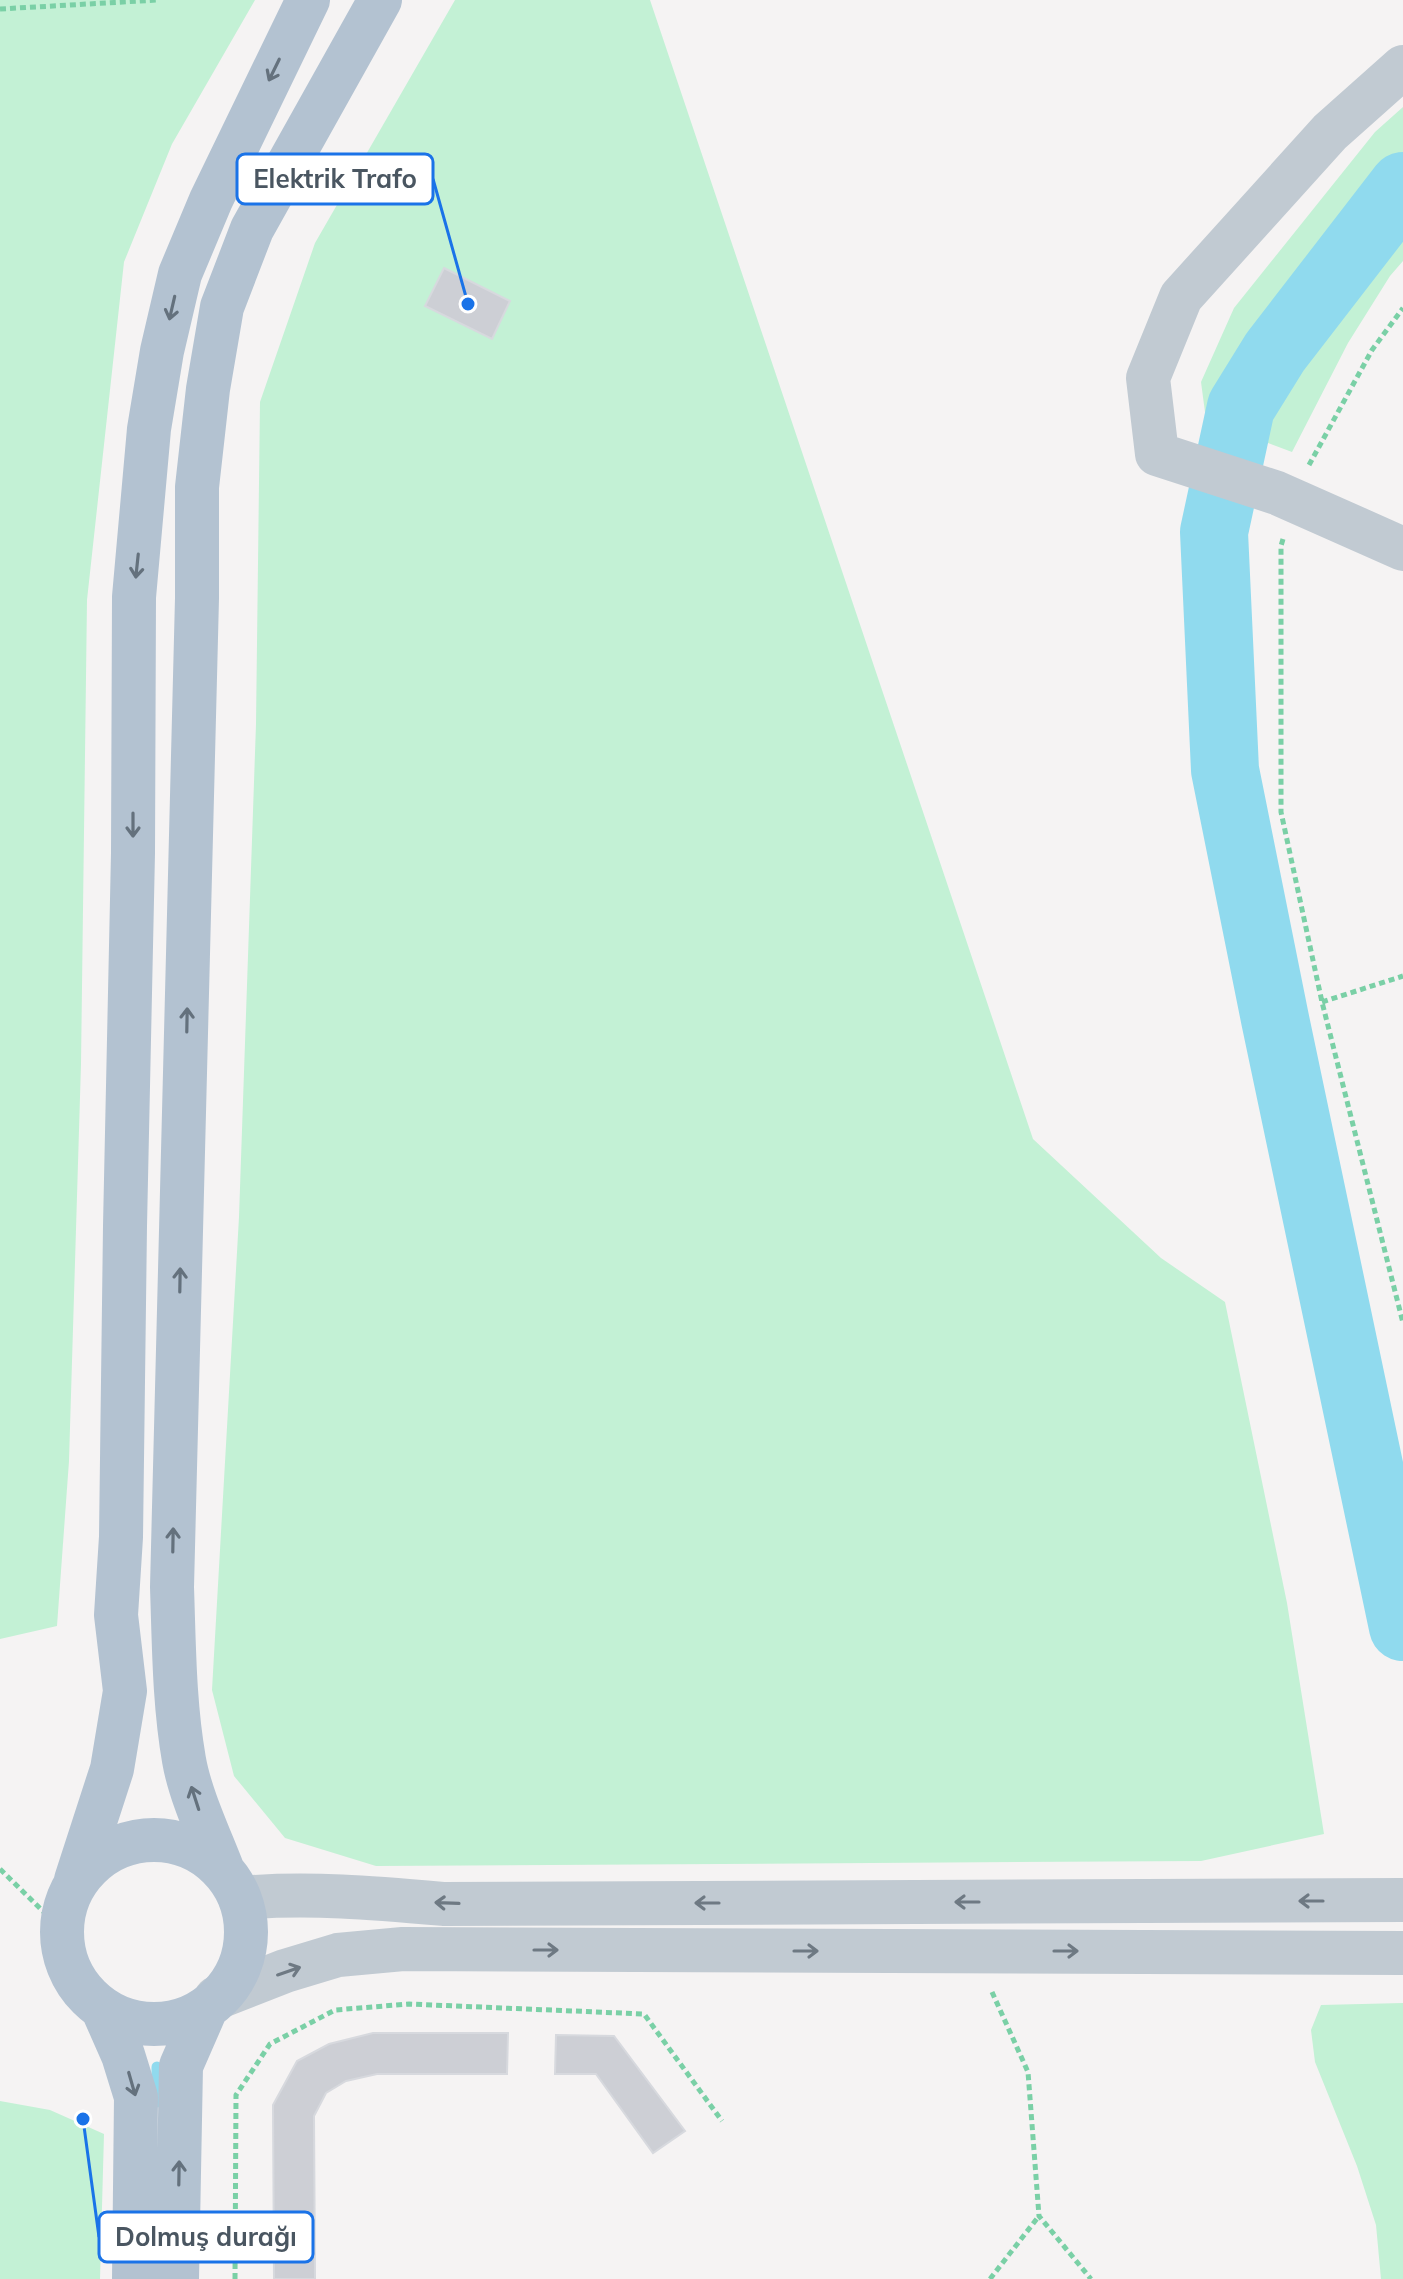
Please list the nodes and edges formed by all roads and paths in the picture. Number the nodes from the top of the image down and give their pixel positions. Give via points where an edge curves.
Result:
1 (158, 0) edge
2 (308, 0) edge
3 (380, 0) edge
4 (0, 9) edge
5 (1403, 67) edge
6 (1403, 308) edge
7 (1286, 497) junction
8 (1403, 549) edge
9 (1403, 976) edge
10 (1322, 1002) junction
11 (1403, 1323) edge
12 (0, 1869) edge
13 (76, 1880) junction
14 (232, 1884) junction
15 (1396, 1900) edge
16 (60, 1928) junction
17 (973, 1951) junction
18 (1400, 1953) edge
19 (210, 2005) junction
20 (104, 2012) junction
21 (722, 2121) dead end
22 (1039, 2216) junction
23 (134, 2279) edge
24 (177, 2279) edge
25 (235, 2279) edge
26 (990, 2279) edge
27 (1091, 2279) edge

1 - 4 path
2 -> 13 main road via 180,274 149,429 134,597 116,1615 125,1691 112,1769
14 -> 3 main road via 184,1762 172,1587 197,487 222,307 252,229
5 - 7 street via 1330,132 1181,297 1148,378 1157,454
6 - 7 path via 1372,350 1302,480
7 - 8 street
7 - 10 path via 1281,546 1281,812
9 - 10 path
10 - 11 path
12 - 16 path
13 - 14 main road via 110,1850 143,1840 178,1843 209,1858
13 - 16 main road
15 -> 14 street via 444,1904 279,1895
14 - 19 main road via 247,1938 236,1977
16 - 20 main road via 70,1973
17 -> 18 street
19 -> 17 street via 285,1971 338,1955 403,1949
17 - 22 path via 1028,2072
19 - 20 main road via 169,2024 144,2025
24 -> 19 main road via 181,2066
20 -> 23 main road via 136,2097
21 - 25 path via 644,2014 409,2004 335,2010 270,2044 236,2095
22 - 26 path
22 - 27 path

